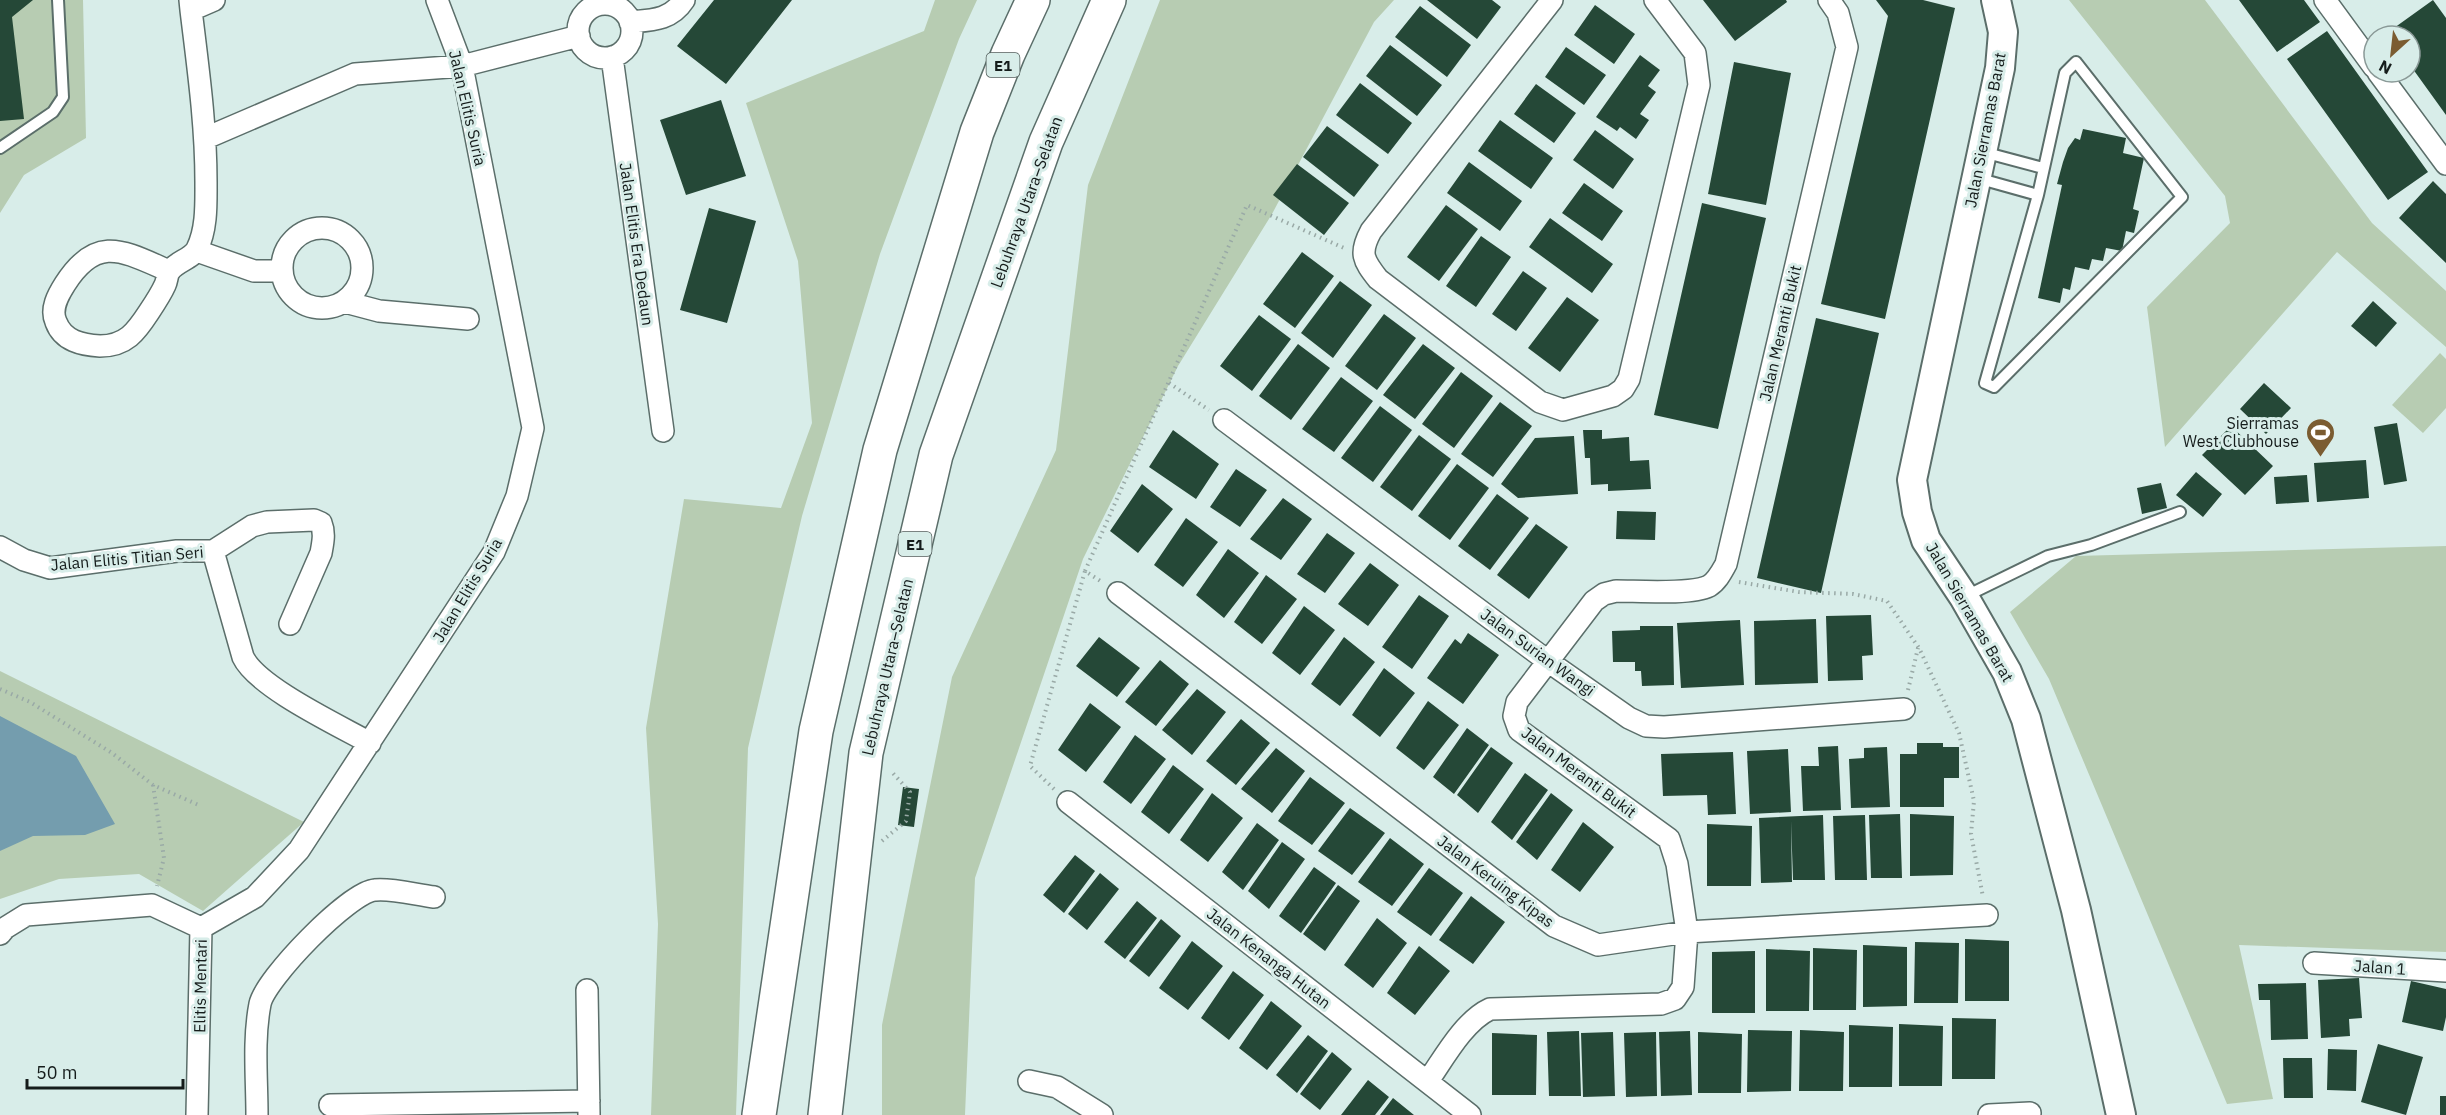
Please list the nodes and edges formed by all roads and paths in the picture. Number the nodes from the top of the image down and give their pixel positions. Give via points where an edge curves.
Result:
1 (58, 0) edge
2 (214, 0) edge
3 (437, 0) edge
4 (684, 0) edge
5 (1033, 0) edge
6 (1109, 0) edge
7 (1552, 0) edge
8 (1655, 0) edge
9 (1829, 0) edge
10 (1996, 0) edge
11 (2325, 0) edge
12 (599, 2) edge
13 (190, 5) edge
14 (630, 22) junction
15 (579, 36) junction
16 (2362, 51) edge
17 (612, 57) junction
18 (462, 66) junction
19 (2387, 84) edge
20 (206, 138) junction
21 (0, 148) edge
22 (2446, 164) edge
23 (1979, 165) junction
24 (2043, 168) junction
25 (2038, 195) junction
26 (197, 251) junction
27 (1363, 256) junction
28 (170, 271) junction
29 (282, 271) junction
30 (345, 302) junction
31 (468, 319) dead end
32 (1169, 383) junction
33 (1224, 420) joint
34 (663, 430) dead end
35 (2180, 513) dead end
36 (0, 547) edge
37 (213, 551) junction
38 (1085, 571) junction
39 (1118, 593) joint
40 (1964, 597) junction
41 (290, 624) dead end
42 (1919, 648) dead end
43 (1549, 662) junction
44 (0, 689) edge
45 (1904, 710) joint
46 (370, 743) junction
47 (153, 784) junction
48 (1068, 802) joint
49 (201, 806) dead end
50 (434, 897) dead end
51 (152, 904) junction
52 (1987, 915) dead end
53 (201, 928) junction
54 (1687, 932) junction
55 (0, 934) edge
56 (2314, 963) dead end
57 (2446, 971) edge
58 (586, 990) dead end
59 (1029, 1081) dead end
60 (1428, 1081) junction
61 (330, 1105) dead end
62 (589, 1108) edge
63 (1097, 1113) edge
64 (2030, 1113) dead end
65 (197, 1115) edge
66 (257, 1115) edge
67 (759, 1115) edge
68 (825, 1115) edge
69 (1470, 1115) edge
70 (1989, 1115) edge
71 (2121, 1115) edge

1 - 21 lane via 63,97 53,112
2 - 13 street
3 - 18 street, Jalan Elitis Suria
4 - 14 street via 664,18
5 - 67 highway, E1 via 977,132 880,450 816,731
6 - 68 highway, Lebuhraya Utara–Selatan / E1 via 1046,142 936,455 866,753
7 - 27 street via 1371,231
8 - 27 street via 1695,53 1699,85 1629,379 1623,389 1613,396 1563,410 1540,402 1378,279
9 - 43 street, Jalan Meranti Bukit via 1838,13 1846,47 1726,564 1719,578 1697,590 1604,594 1594,601
10 - 23 street, Jalan Sierramas Barat via 2003,32 2001,59
11 - 16 street
12 - 14 street via 615,6
12 - 15 street via 585,12
13 - 20 street
14 - 17 street via 631,40
15 - 17 street via 587,51 603,58
15 - 18 street
17 - 34 street, Jalan Elitis Era Dedaun
18 - 20 street via 356,74
18 - 46 street, Jalan Elitis Suria via 533,428 517,496 494,552
19 - 22 street
20 - 26 street via 206,213
23 - 24 lane
23 - 25 lane
23 - 40 street, Jalan Sierramas Barat via 1912,480 1926,540
24 - 25 lane
24 - 25 lane via 2065,73 2076,62 2182,197 1994,387 1985,383
26 - 28 street
26 - 29 street via 254,271
27 - 32 path via 1247,205
28 - 28 street via 161,293 135,333 124,342 111,346 82,345 70,340 55,321 53,310 61,289 83,260 102,251 114,250
29 - 30 street via 286,285 305,304 318,308
29 - 30 street via 288,247 306,231 331,228 342,233 360,252 363,266 358,286
30 - 31 street via 379,311
32 - 33 path
32 - 38 path
33 - 43 street, Jalan Surian Wangi
35 - 40 lane via 2048,556
36 - 37 street, Jalan Elitis Titian Seri via 50,568 177,551
37 - 41 street, Jalan Elitis Titian Seri via 252,526 267,522 321,523 321,553
37 - 46 street via 247,667 270,686
38 - 39 path
38 - 48 path via 1030,766
39 - 54 street, Jalan Keruing Kipas via 1554,926 1598,945
40 - 71 street, Jalan Sierramas Barat via 2007,672 2026,719 2076,910
42 - 45 path
43 - 45 street, Jalan Surian Wangi via 1646,726
43 - 54 street, Jalan Meranti Bukit via 1517,702 1514,716 1519,730 1670,840
44 - 47 path via 30,702 103,747
46 - 53 street, Jalan Elitis Suria via 299,850 255,897
47 - 49 path
47 - 51 path via 164,858
48 - 60 street, Jalan Kenanga Hutan
50 - 66 street via 374,890 352,900 269,983 260,1002 256,1039
51 - 53 street
51 - 55 street via 26,915
52 - 54 street, Jalan Keruing Kipas
53 - 65 street, Elitis Mentari
54 - 60 street, Jalan Meranti Bukit via 1683,987 1675,999 1661,1004 1490,1009 1469,1024
56 - 57 street, Jalan 1
58 - 62 street
59 - 63 street via 1057,1087
60 - 69 street, Jalan Kenanga Hutan
61 - 62 street
64 - 70 street

